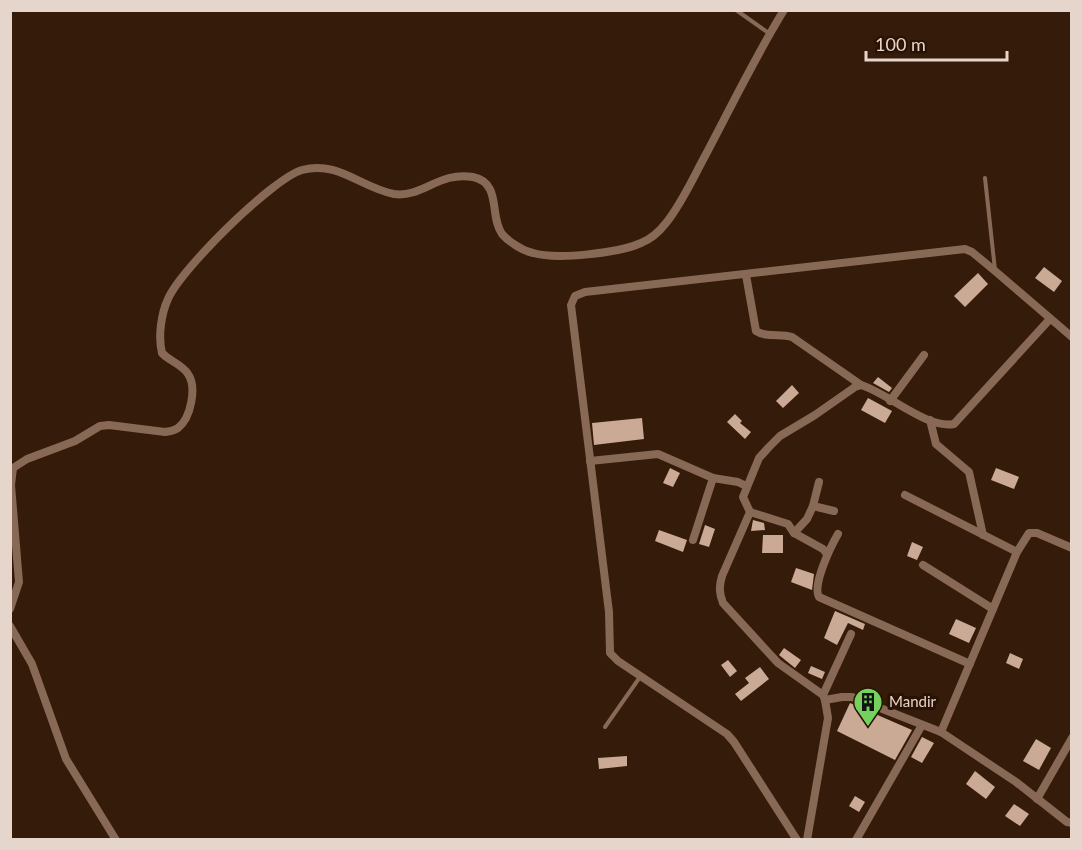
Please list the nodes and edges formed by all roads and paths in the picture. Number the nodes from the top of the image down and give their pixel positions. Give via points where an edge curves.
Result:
1 (736, 10) edge
2 (784, 10) edge
3 (770, 34) junction
4 (985, 178) dead end
5 (995, 271) junction
6 (746, 275) junction
7 (1050, 319) junction
8 (1071, 337) edge
9 (924, 355) dead end
10 (861, 385) junction
11 (890, 401) junction
12 (930, 420) junction
13 (590, 461) junction
14 (712, 478) junction
15 (819, 483) dead end
16 (746, 486) junction
17 (905, 495) dead end
18 (813, 506) junction
19 (834, 511) dead end
20 (750, 512) junction
21 (794, 533) junction
22 (837, 534) dead end
23 (983, 535) junction
24 (693, 540) dead end
25 (1071, 548) edge
26 (1017, 552) junction
27 (827, 554) junction
28 (923, 565) dead end
29 (10, 609) edge
30 (993, 609) junction
31 (10, 626) edge
32 (852, 634) dead end
33 (970, 664) junction
34 (640, 676) junction
35 (824, 697) junction
36 (922, 725) junction
37 (605, 727) dead end
38 (941, 732) junction
39 (1071, 738) edge
40 (1037, 799) junction
41 (1071, 823) edge
42 (116, 840) edge
43 (797, 840) edge
44 (807, 840) edge
45 (856, 840) edge

1 - 3 lane
2 - 3 street
3 - 29 street via 668,221 645,242 626,249 558,256 529,252 504,236 489,188 473,177 445,178 401,194 328,169 308,169 287,177 195,259 167,300 160,338 162,353 186,370 193,389 182,424 165,432 100,426 13,468 19,582
4 - 5 lane
5 - 6 street via 972,252 953,249
5 - 7 street
6 - 10 street via 756,331 792,337
6 - 13 street via 575,296 571,305
7 - 8 street
7 - 12 street via 954,424
9 - 11 street
10 - 11 street
10 - 16 street via 780,436 759,458
11 - 12 street
12 - 23 street via 936,444 969,472
13 - 14 street via 658,454
13 - 34 street via 609,612 610,652
14 - 16 street
14 - 24 street
15 - 18 street
16 - 20 street via 742,497
17 - 23 street
18 - 19 street
18 - 21 street
20 - 21 street via 788,524
20 - 35 street via 719,585 723,603 778,663
21 - 27 street
22 - 27 street
23 - 26 street
25 - 26 street via 1032,532
26 - 30 street
27 - 33 street via 816,589 819,597
28 - 30 street
30 - 33 street
31 - 42 street via 32,664 66,759
32 - 35 street
33 - 38 street
34 - 37 lane
34 - 43 street via 727,734
35 - 36 street via 852,697
35 - 44 street via 828,718
36 - 38 street
36 - 45 street
38 - 40 street
39 - 40 street
40 - 41 street

